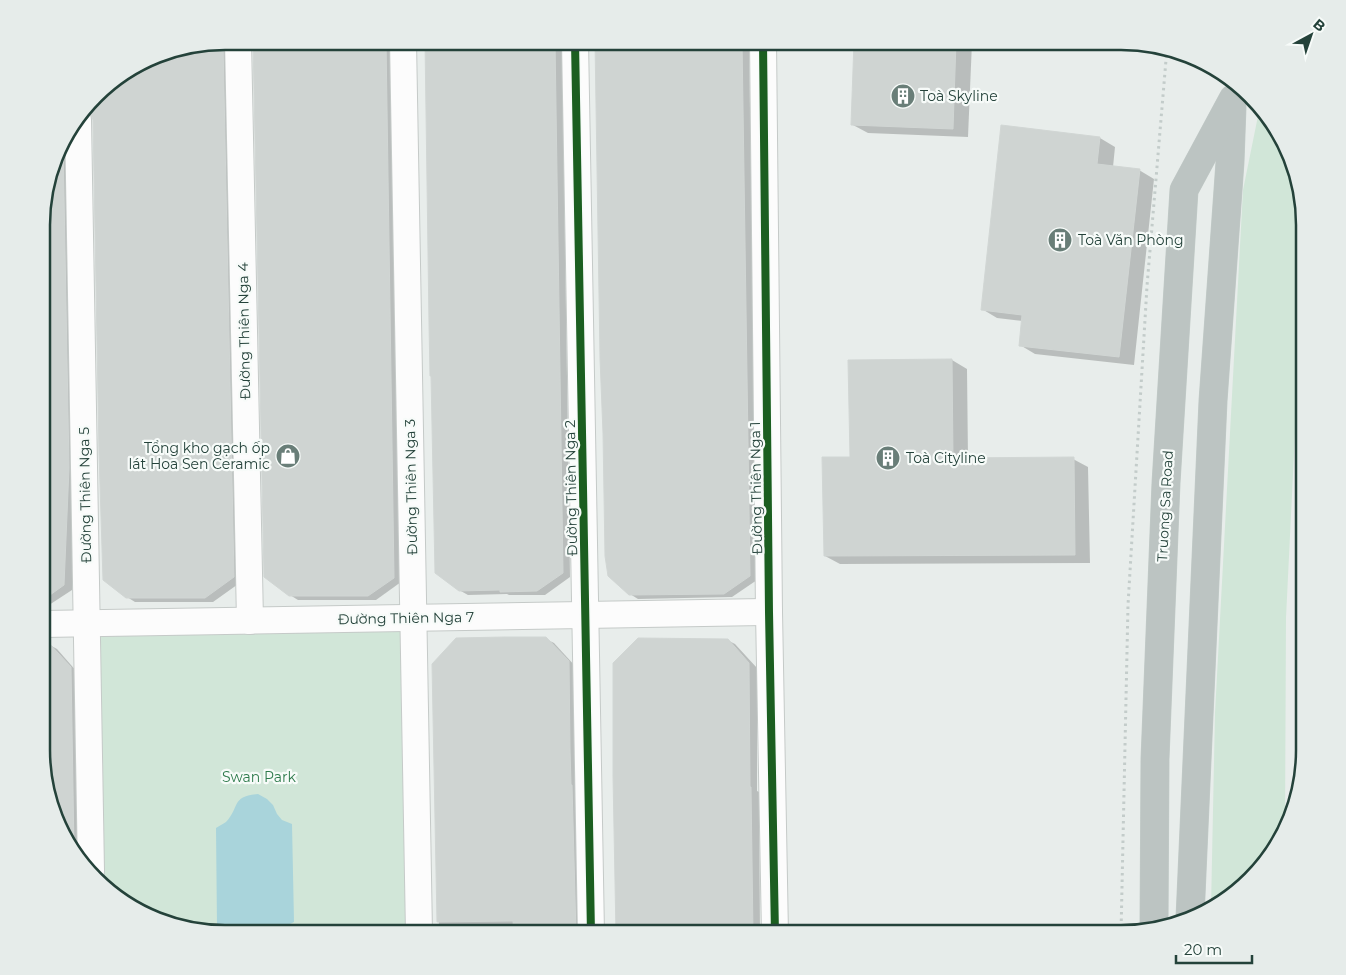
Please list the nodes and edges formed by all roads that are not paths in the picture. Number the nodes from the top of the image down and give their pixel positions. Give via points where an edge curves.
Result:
1 (238, 50) edge
2 (403, 50) edge
3 (575, 50) edge
4 (763, 50) edge
5 (1233, 90) edge
6 (78, 129) edge
7 (769, 612) junction
8 (585, 615) junction
9 (413, 618) junction
10 (250, 621) junction
11 (50, 624) edge
12 (87, 624) junction
13 (91, 863) edge
14 (1190, 910) edge
15 (1154, 922) edge
16 (419, 925) edge
17 (591, 925) edge
18 (775, 925) edge

1 - 10 street, Đường Thiên Nga 4
2 - 9 street, Đường Thiên Nga 3
3 - 8 street, Đường Thiên Nga 2
4 - 7 street, Đường Thiên Nga 1
5 - 14 highway, Truong Sa Road via 1213,401
5 - 15 highway, Truong Sa Road via 1184,190 1166,483 1155,759
6 - 12 street, Đường Thiên Nga 5
7 - 8 street, Đường Thiên Nga 7
7 - 18 street, Đường Thiên Nga 1
8 - 9 street, Đường Thiên Nga 7
8 - 17 street, Đường Thiên Nga 2
9 - 10 street, Đường Thiên Nga 7
9 - 16 street, Đường Thiên Nga 3
10 - 12 street, Đường Thiên Nga 7
11 - 12 street, Đường Thiên Nga 7
12 - 13 street, Đường Thiên Nga 5

